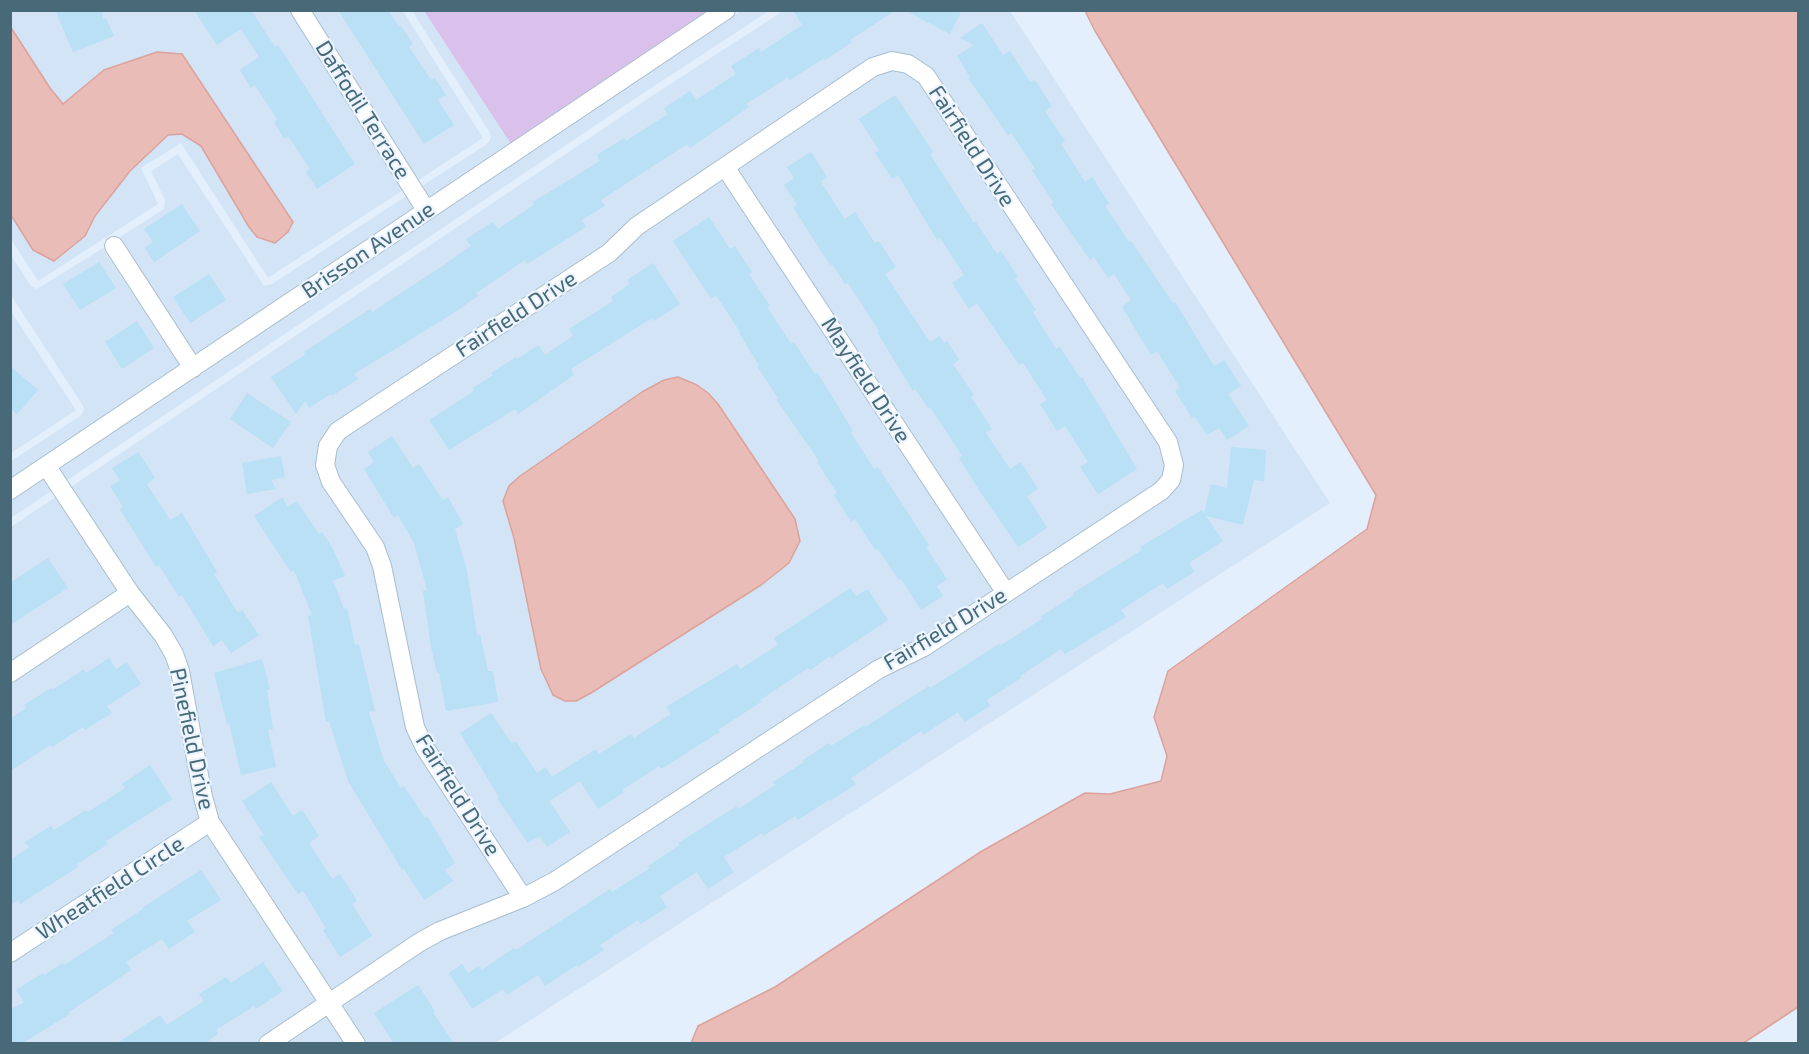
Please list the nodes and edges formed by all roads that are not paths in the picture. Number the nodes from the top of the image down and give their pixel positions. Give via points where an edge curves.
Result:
1 (300, 10) edge
2 (726, 10) edge
3 (725, 166) junction
4 (426, 210) junction
5 (114, 246) dead end
6 (193, 368) junction
7 (47, 467) junction
8 (10, 490) edge
9 (130, 593) junction
10 (1006, 593) junction
11 (10, 673) edge
12 (210, 822) junction
13 (523, 898) junction
14 (10, 953) edge
15 (329, 1003) junction
16 (267, 1044) edge
17 (356, 1044) edge

1 - 4 street, Daffodil Terrace
2 - 4 street, Brisson Avenue
3 - 10 street, Mayfield Drive
3 - 10 street, Fairfield Drive via 873,67 892,61 908,64 926,76 1155,422 1168,442 1174,465 1171,480 1161,491
3 - 13 street, Fairfield Drive via 637,226 609,253 339,431 328,446 325,465 331,482 375,547 382,566 414,727
4 - 6 street, Brisson Avenue
5 - 6 street
6 - 7 street, Brisson Avenue
7 - 8 street, Brisson Avenue
7 - 9 street, Pinefield Drive
9 - 11 street
9 - 12 street, Pinefield Drive via 163,635 180,671
10 - 13 street, Fairfield Drive via 924,647 879,669 555,882
12 - 14 street, Wheatfield Circle
12 - 15 street, Pinefield Drive
13 - 15 street, Fairfield Drive via 440,931
15 - 16 street, Fairfield Drive
15 - 17 street, Pinefield Drive

